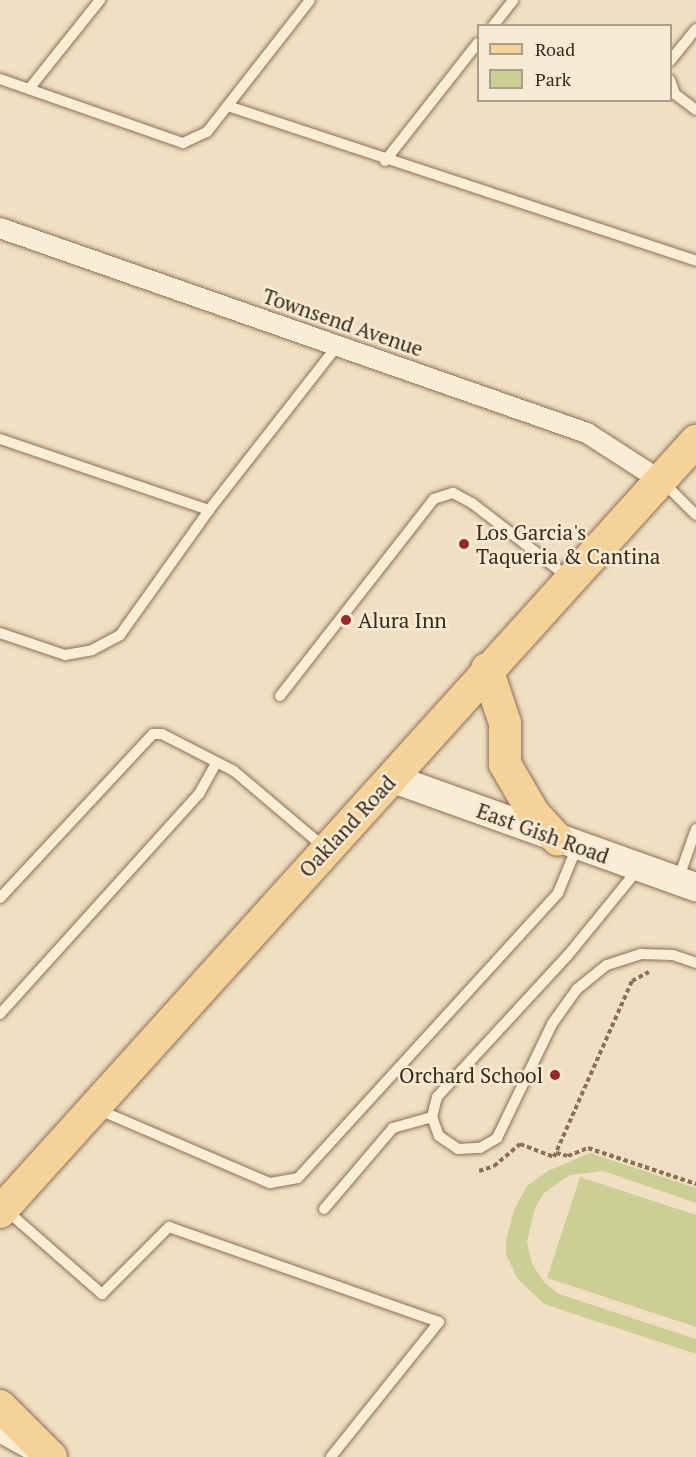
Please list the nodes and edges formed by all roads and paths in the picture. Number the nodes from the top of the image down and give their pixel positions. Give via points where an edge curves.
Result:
1 (100, 0) edge
2 (310, 0) edge
3 (513, 0) edge
4 (495, 24) edge
5 (696, 28) edge
6 (477, 44) edge
7 (672, 58) edge
8 (0, 79) edge
9 (672, 86) edge
10 (29, 88) junction
11 (228, 106) junction
12 (696, 110) edge
13 (385, 161) junction
14 (0, 228) edge
15 (696, 261) edge
16 (338, 345) junction
17 (0, 439) edge
18 (696, 441) edge
19 (660, 480) junction
20 (209, 510) junction
21 (696, 514) edge
22 (569, 578) junction
23 (0, 633) edge
24 (487, 669) junction
25 (280, 696) dead end
26 (216, 763) junction
27 (391, 778) junction
28 (696, 829) edge
29 (568, 843) junction
30 (325, 848) junction
31 (639, 868) junction
32 (687, 884) edge
33 (0, 898) edge
34 (696, 963) edge
35 (657, 968) dead end
36 (0, 1014) edge
37 (94, 1107) junction
38 (432, 1117) junction
39 (556, 1153) junction
40 (479, 1171) dead end
41 (696, 1184) edge
42 (324, 1209) dead end
43 (1, 1214) edge
44 (0, 1406) edge
45 (0, 1430) edge
46 (49, 1457) edge
47 (332, 1457) edge

1 - 10 lane
2 - 11 lane
3 - 4 lane
5 - 7 lane
6 - 13 lane
8 - 10 lane
9 - 12 lane via 675,94
10 - 11 lane via 183,143 207,132
11 - 13 lane
13 - 15 lane
14 - 16 street, Townsend Avenue
16 - 19 street, Townsend Avenue via 587,433
16 - 20 lane
17 - 20 lane
18 - 19 main road, Oakland Road
19 - 21 lane
19 - 22 main road, Oakland Road
20 - 23 lane via 120,635 92,650 65,655
22 - 24 main road, Oakland Road
22 - 25 lane via 472,503 453,493 434,499
24 - 27 main road, Oakland Road
24 - 29 main road via 505,723 505,764 521,795
26 - 30 lane via 234,771
26 - 33 lane via 162,734 153,734
26 - 36 lane via 199,794
27 - 29 main road, East Gish Road
27 - 30 main road, Oakland Road
28 - 32 lane
29 - 31 main road, East Gish Road
29 - 37 lane via 558,892 298,1178 270,1183
30 - 37 main road, Oakland Road
31 - 32 main road, East Gish Road
31 - 38 lane via 568,955 436,1096
34 - 38 lane via 674,955 641,954 607,965 577,989 552,1024 497,1138 480,1148 458,1149 439,1136
35 - 39 path via 632,981
37 - 43 main road, Oakland Road
38 - 42 lane via 393,1128
39 - 40 path via 554,1157 520,1144 494,1166
39 - 41 path via 568,1156 588,1148
43 - 47 lane via 102,1294 169,1227 439,1322
44 - 46 main road
45 - 46 street

